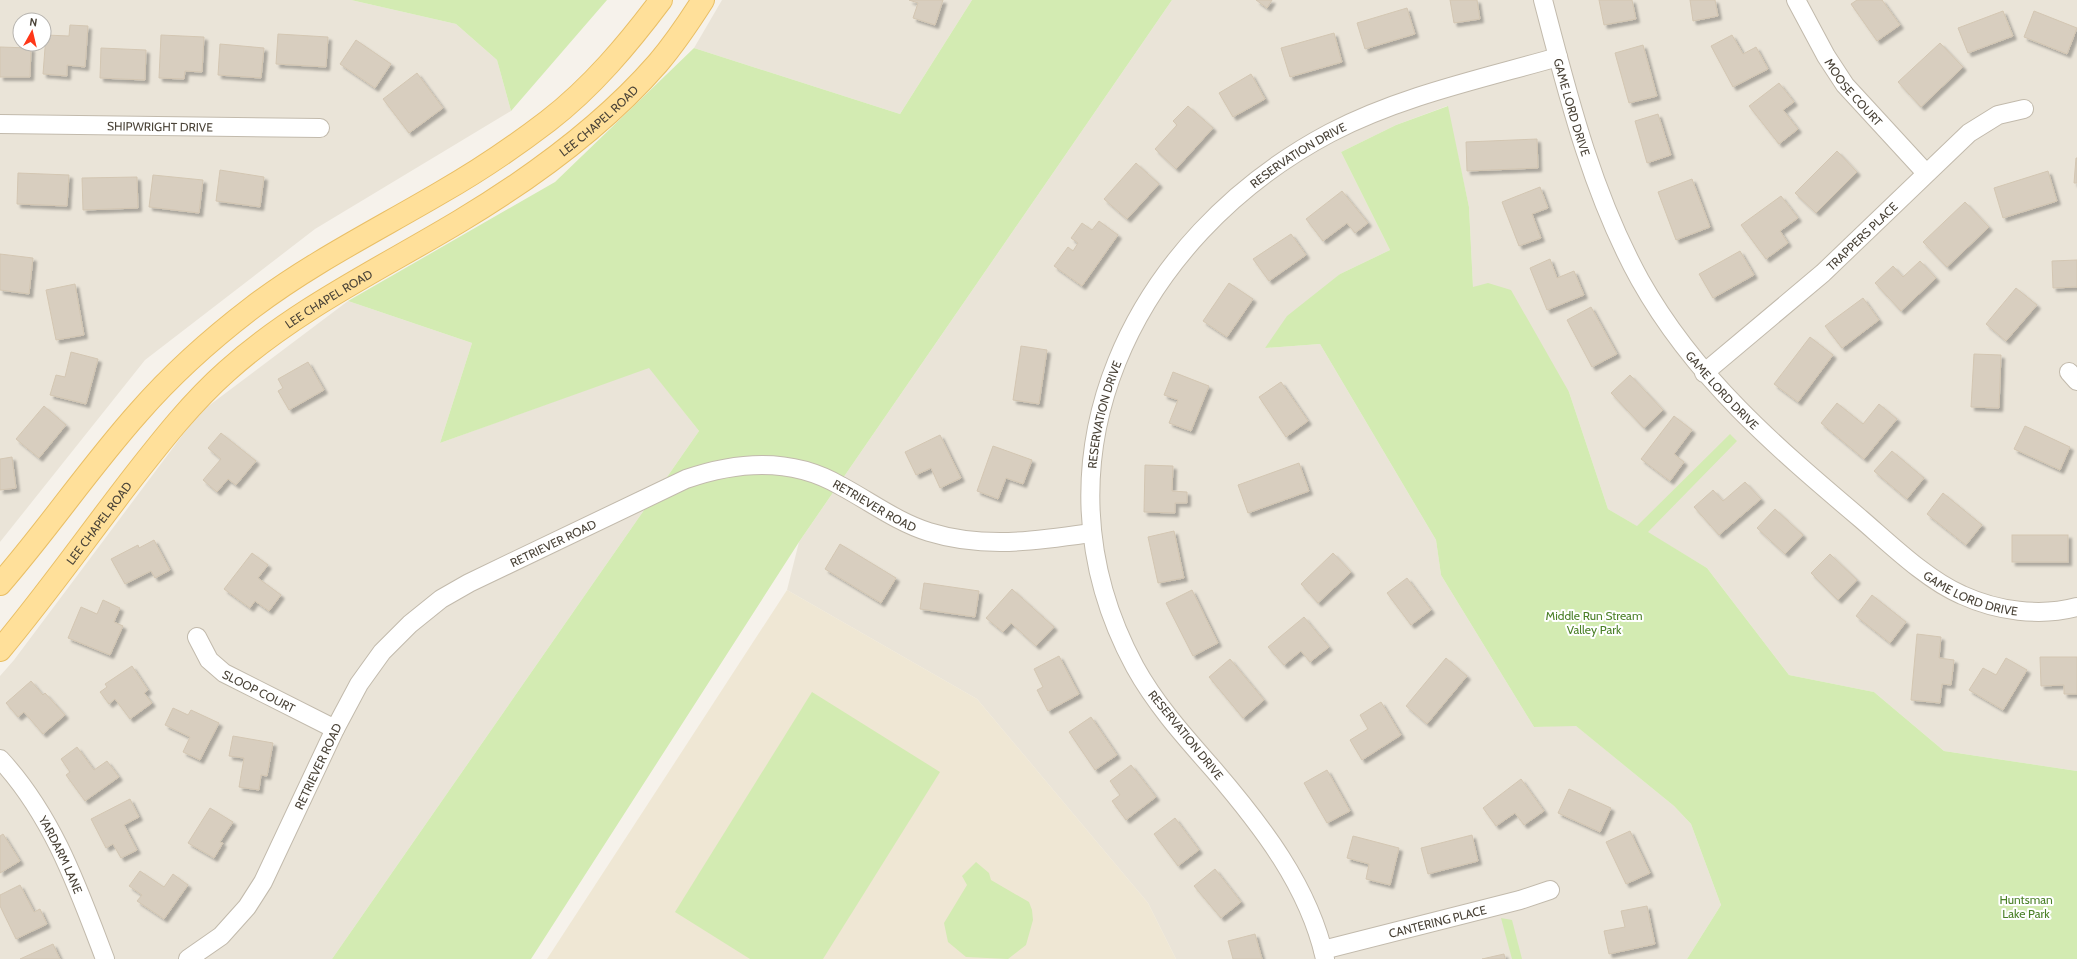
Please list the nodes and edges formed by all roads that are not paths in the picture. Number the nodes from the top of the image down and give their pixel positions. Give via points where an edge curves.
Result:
1 (661, 0) edge
2 (703, 0) edge
3 (1543, 0) edge
4 (1796, 0) edge
5 (1558, 57) junction
6 (2024, 109) dead end
7 (0, 124) edge
8 (320, 128) dead end
9 (1926, 173) junction
10 (309, 269) junction
11 (326, 299) junction
12 (1704, 373) junction
13 (1091, 533) junction
14 (0, 584) edge
15 (2077, 607) edge
16 (197, 636) dead end
17 (0, 650) edge
18 (335, 730) junction
19 (0, 759) edge
20 (1550, 890) dead end
21 (1324, 954) edge
22 (105, 959) edge
23 (188, 959) edge

1 - 10 main road via 591,83 549,120 443,191
2 - 11 main road, LEE CHAPEL ROAD via 659,62 592,128 524,180 462,220
3 - 5 street, GAME LORD DRIVE
4 - 9 street, MOOSE COURT via 1845,85
5 - 12 street, GAME LORD DRIVE via 1588,161 1617,235 1664,319
5 - 13 street, RESERVATION DRIVE via 1425,95 1356,121 1298,152 1240,194 1212,220 1186,248 1148,300 1129,332 1115,365 1105,395 1092,457
6 - 9 street, TRAPPERS PLACE via 1998,115 1984,122
7 - 8 street, SHIPWRIGHT DRIVE
9 - 12 street, TRAPPERS PLACE via 1823,273
10 - 11 main road
10 - 14 main road via 254,306 184,366 138,413
11 - 17 main road, LEE CHAPEL ROAD via 274,334 228,371 187,412 142,465
12 - 15 street, GAME LORD DRIVE via 1785,455 1884,539 1942,584 1983,604 2012,610 2056,611
13 - 18 street, RETRIEVER ROAD via 1006,544 961,540 902,522 841,485 808,472 759,464 714,469 679,482 469,582 441,599 410,624 382,652 359,684
13 - 21 street, RESERVATION DRIVE via 1100,581 1135,667 1165,713 1227,785 1284,862 1303,897
16 - 18 street, SLOOP COURT via 209,660 231,677
18 - 23 street, RETRIEVER ROAD via 263,882 247,907 221,936
19 - 22 street, YARDARM LANE via 38,806 54,834
20 - 21 street, CANTERING PLACE via 1365,940

